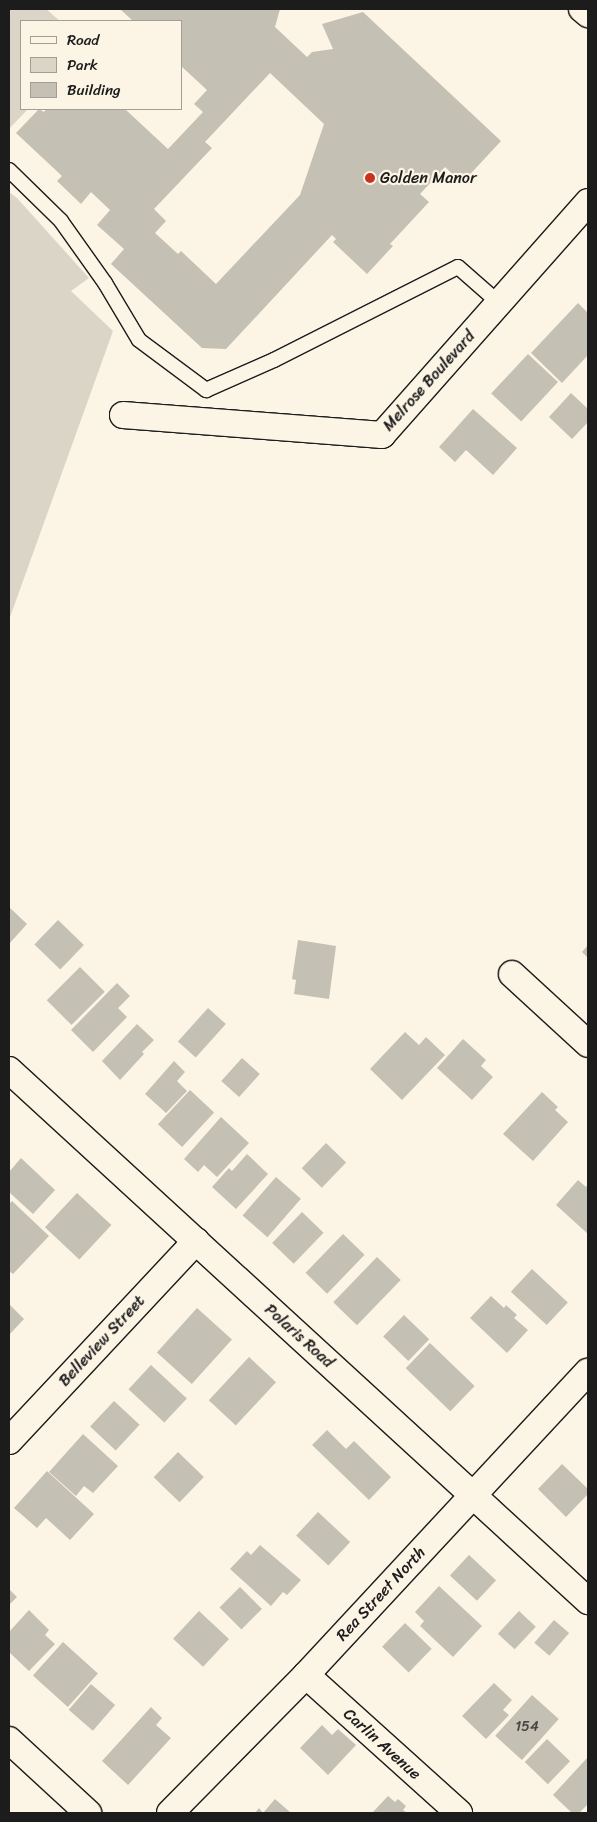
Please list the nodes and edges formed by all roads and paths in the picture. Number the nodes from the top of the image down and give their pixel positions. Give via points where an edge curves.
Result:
1 (582, 9) edge
2 (588, 14) edge
3 (9, 170) edge
4 (588, 202) edge
5 (499, 303) junction
6 (123, 415) dead end
7 (512, 974) dead end
8 (588, 1044) edge
9 (9, 1070) edge
10 (196, 1241) junction
11 (588, 1372) edge
12 (9, 1441) edge
13 (473, 1495) junction
14 (588, 1601) edge
15 (306, 1675) junction
16 (9, 1740) edge
17 (88, 1813) edge
18 (170, 1813) edge
19 (459, 1813) edge

1 - 2 street
3 - 5 lane via 61,221 105,283 139,340 206,390 274,360 458,267
4 - 5 street, Melrose Boulevard
5 - 6 street, Melrose Boulevard via 382,434
7 - 8 street
9 - 10 street, Polaris Road
10 - 12 street, Belleview Street
10 - 13 street, Polaris Road
11 - 13 street, Rea Street North
13 - 14 street, Polaris Road
13 - 15 street, Rea Street North
15 - 18 street, Rea Street North
15 - 19 street, Carlin Avenue
16 - 17 street

